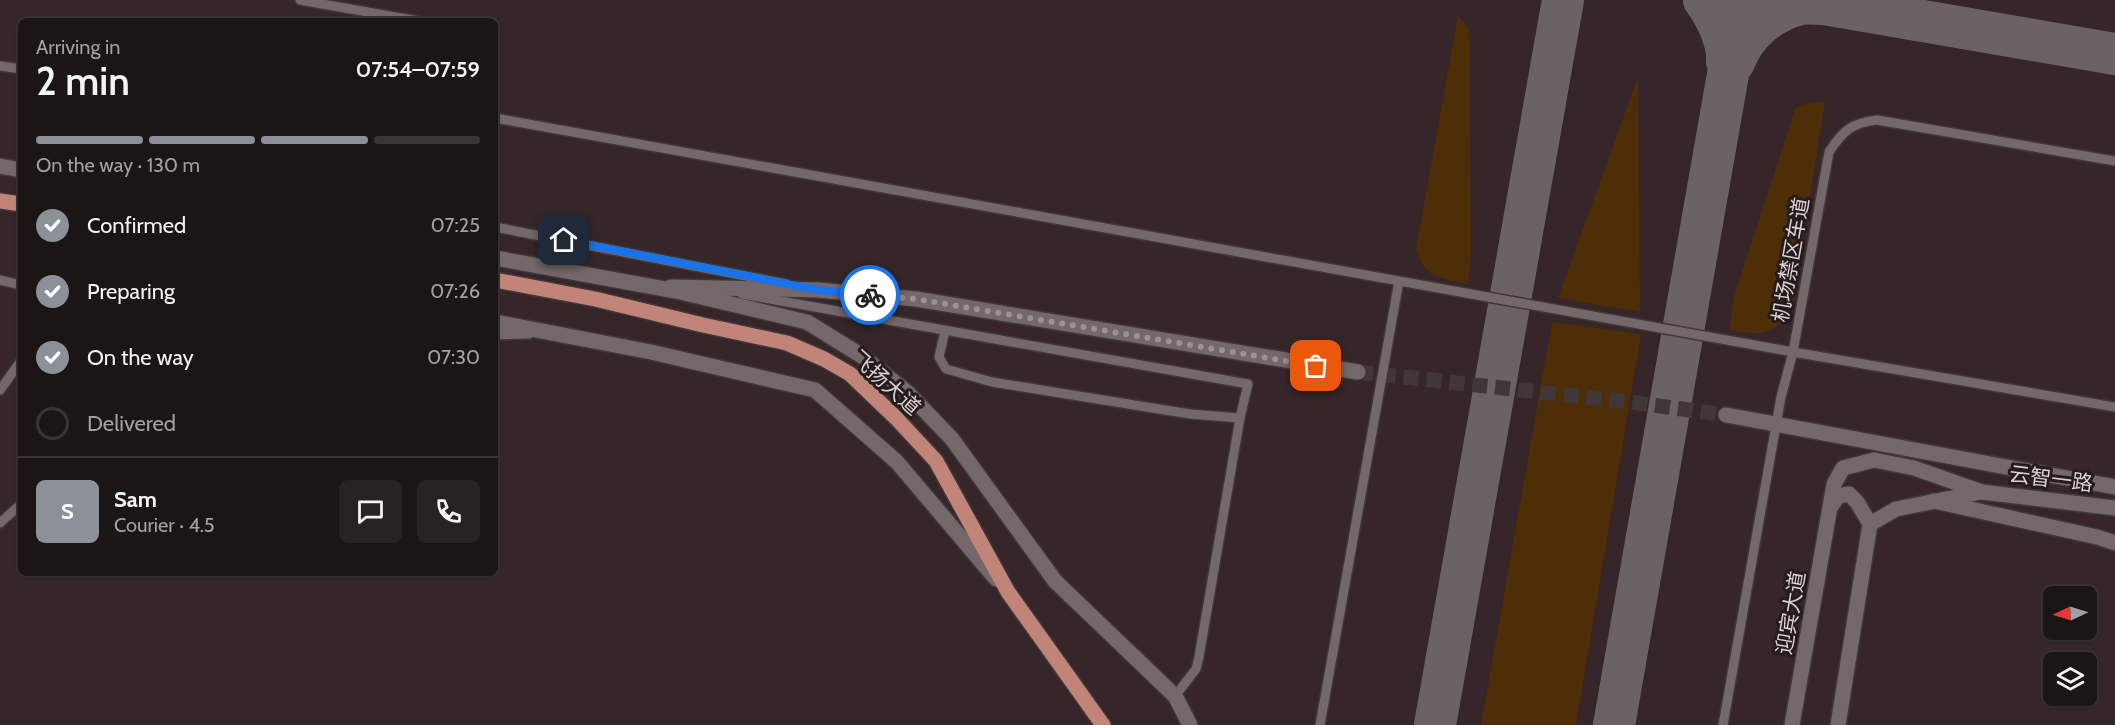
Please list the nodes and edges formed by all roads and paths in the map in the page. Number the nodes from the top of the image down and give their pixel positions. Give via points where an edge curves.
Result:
1 (300, 0) edge
2 (401, 18) edge
3 (0, 66) edge
4 (18, 69) edge
5 (498, 119) edge
6 (2115, 161) edge
7 (0, 166) edge
8 (18, 169) edge
9 (0, 201) edge
10 (18, 204) edge
11 (498, 228) edge
12 (498, 259) edge
13 (0, 280) edge
14 (500, 280) edge
15 (1399, 281) junction
16 (18, 284) edge
17 (651, 286) junction
18 (717, 287) junction
19 (818, 290) junction
20 (498, 322) edge
21 (945, 331) junction
22 (552, 333) junction
23 (498, 335) edge
24 (1793, 352) junction
25 (18, 365) edge
26 (1358, 372) tunnel mouth
27 (0, 390) edge
28 (2115, 407) edge
29 (1726, 415) tunnel mouth
30 (1240, 418) junction
31 (2115, 487) edge
32 (1982, 492) junction
33 (1934, 501) junction
34 (18, 507) edge
35 (1830, 508) junction
36 (2115, 508) edge
37 (0, 523) edge
38 (1870, 524) junction
39 (2115, 543) edge
40 (1008, 592) junction
41 (1175, 696) junction
42 (1103, 725) edge
43 (1190, 725) edge
44 (1320, 725) edge
45 (1723, 725) edge
46 (1792, 725) edge
47 (1838, 725) edge

1 - 2 lane
3 - 4 lane
5 - 15 lane
6 - 24 lane, 机场禁区车道 via 1877,120 1860,122 1842,133 1828,152
7 - 8 street
9 - 10 main road
11 - 19 lane
12 - 17 street
13 - 16 lane
14 - 40 main road, 飞扬大道 via 787,343 850,374 936,461
15 - 24 lane
15 - 44 lane
17 - 18 street
17 - 41 street via 807,322 862,356 907,392 952,439 1055,581
18 - 19 street
18 - 21 lane
19 - 26 street via 916,299
20 - 22 street
21 - 30 lane via 939,357 946,369 992,382 1190,414
21 - 30 lane via 1248,384
22 - 23 lane
22 - 40 street via 815,390 897,462
24 - 28 lane, 机场禁区车道
24 - 45 lane via 1781,397
25 - 27 lane
29 - 31 street
30 - 41 lane via 1196,669
32 - 33 street
32 - 35 street, 迎宾大道 via 1914,468 1874,460 1843,468 1834,484
32 - 36 street, 云智一路
33 - 38 street via 1896,509
33 - 39 street
34 - 37 lane
35 - 38 street via 1838,496 1849,494
35 - 46 street, 迎宾大道
38 - 47 street
40 - 42 main road, 飞扬大道
41 - 43 street

